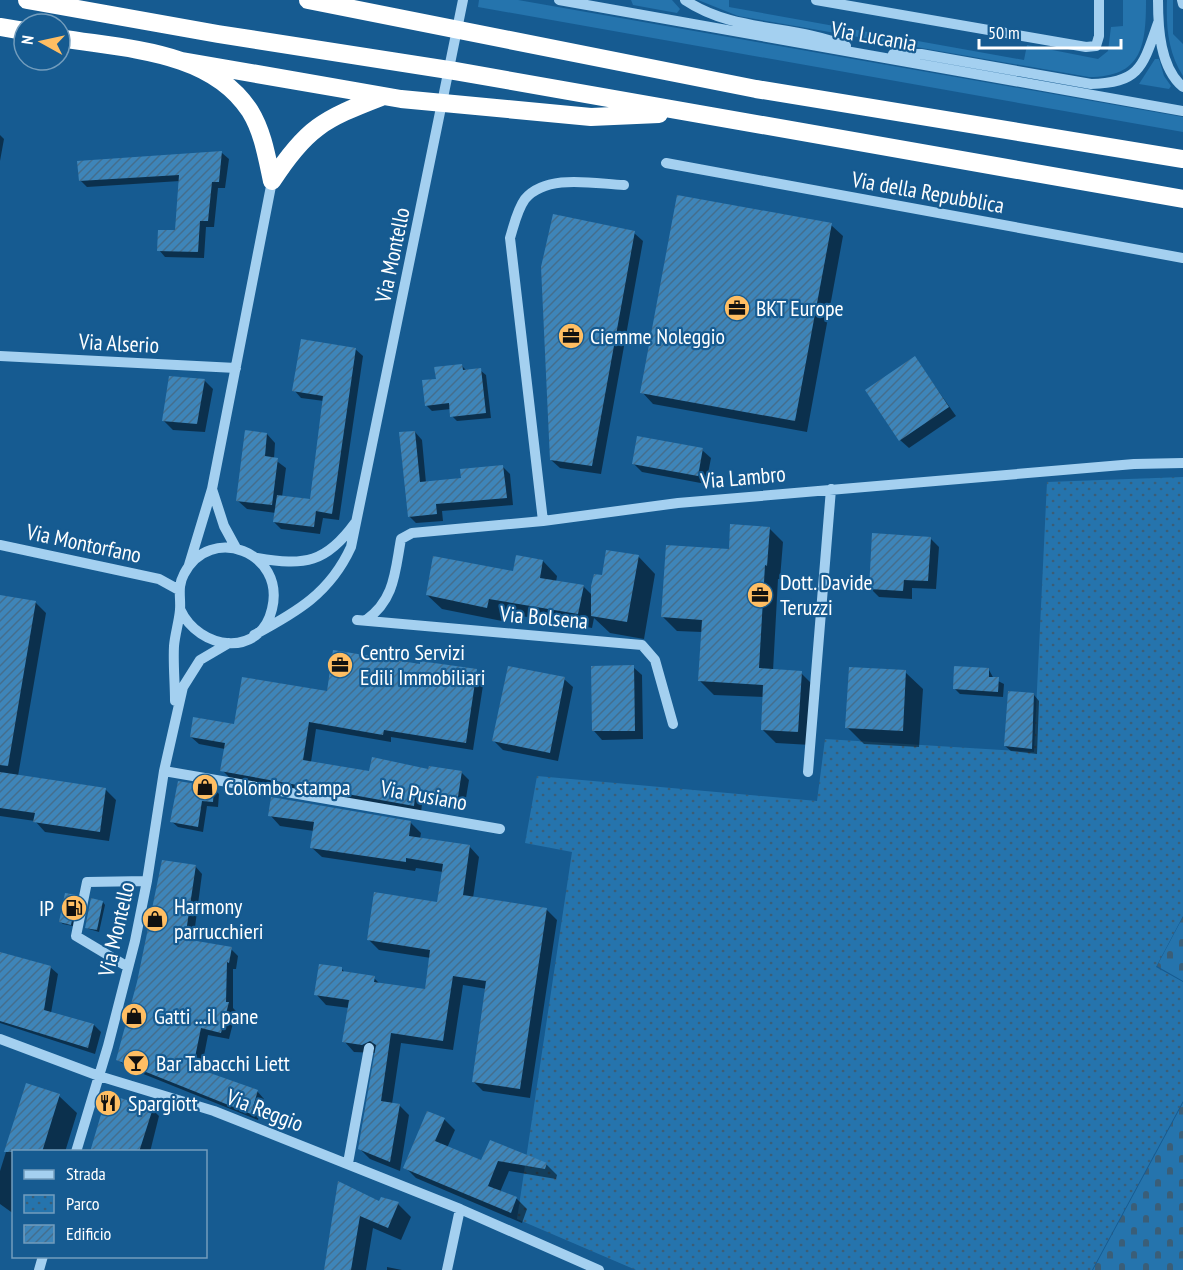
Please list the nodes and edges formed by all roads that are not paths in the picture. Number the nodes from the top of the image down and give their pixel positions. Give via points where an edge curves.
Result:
1 (27, 0) edge
2 (308, 0) edge
3 (463, 0) edge
4 (559, 0) edge
5 (685, 0) edge
6 (816, 0) edge
7 (1099, 0) edge
8 (1158, 0) edge
9 (1158, 23) junction
10 (72, 40) edge
11 (866, 54) junction
12 (182, 61) junction
13 (1183, 87) edge
14 (383, 96) junction
15 (1183, 111) edge
16 (697, 113) junction
17 (1183, 159) edge
18 (666, 163) dead end
19 (272, 181) junction
20 (624, 185) dead end
21 (1183, 199) edge
22 (1183, 258) edge
23 (0, 356) edge
24 (236, 368) junction
25 (1183, 462) edge
26 (212, 489) junction
27 (831, 489) junction
28 (358, 518) junction
29 (543, 521) junction
30 (0, 545) edge
31 (236, 548) junction
32 (257, 558) junction
33 (189, 565) junction
34 (183, 575) junction
35 (159, 579) junction
36 (179, 590) junction
37 (180, 609) junction
38 (362, 620) joint
39 (254, 635) junction
40 (230, 644) junction
41 (176, 710) junction
42 (673, 724) dead end
43 (164, 771) junction
44 (808, 772) dead end
45 (500, 829) dead end
46 (147, 881) junction
47 (128, 967) junction
48 (0, 1040) edge
49 (369, 1048) dead end
50 (99, 1076) junction
51 (76, 1150) edge
52 (348, 1163) junction
53 (460, 1209) junction
54 (447, 1270) edge
55 (599, 1270) edge

1 - 16 highway
2 - 17 highway via 756,89
3 - 28 street, Via Montello
4 - 11 street, Via Lucania
5 - 11 street via 706,14 825,37
6 - 7 street via 1086,47 1096,46 1099,36
8 - 9 street
9 - 11 street via 1142,62 1131,77 1116,83 1091,84 921,54
9 - 13 street via 1163,53
10 - 12 highway
11 - 15 street, Via Lucania
12 - 14 highway
12 - 19 highway via 209,71 250,111 262,137
14 - 16 highway via 591,117
14 - 19 highway via 333,115 314,129 293,148
16 - 21 highway
18 - 22 street, Via della Repubblica
19 - 24 street
20 - 29 street via 564,183 543,187 526,198 510,238
23 - 24 street, Via Alserio
24 - 26 street
25 - 27 street, Via Lambro
26 - 31 street
26 - 33 street
27 - 29 street, Via Lambro
27 - 44 street
28 - 32 street, Via Montello via 340,543 322,556 278,562
28 - 39 street, Via Montello via 351,547 329,585 294,613
29 - 38 street, Via Lambro via 412,533 401,539 390,594 381,608
30 - 35 street, Via Montorfano
31 - 32 street
31 - 33 street via 211,550
32 - 39 street via 270,576 274,597 272,612
33 - 34 street
34 - 35 street, Via Montorfano
34 - 36 street
35 - 36 street, Via Montorfano
36 - 37 street
37 - 40 street via 194,631 217,643
37 - 41 street, Via Montello via 174,648
38 - 42 street, Via Bolsena via 642,645 655,660
39 - 40 street
40 - 41 street, Via Montello via 200,660 190,672
41 - 43 street, Via Montello
43 - 45 street, Via Pusiano
43 - 46 street, Via Montello
46 - 47 street, Via Montello
46 - 47 street via 87,882 76,936
47 - 50 street, Via Montello
48 - 50 street, Via Reggio
49 - 52 street
50 - 51 street, Via Montello
50 - 52 street, Via Reggio via 214,1111
52 - 53 street, Via Reggio
53 - 54 street
53 - 55 street, Via Reggio

